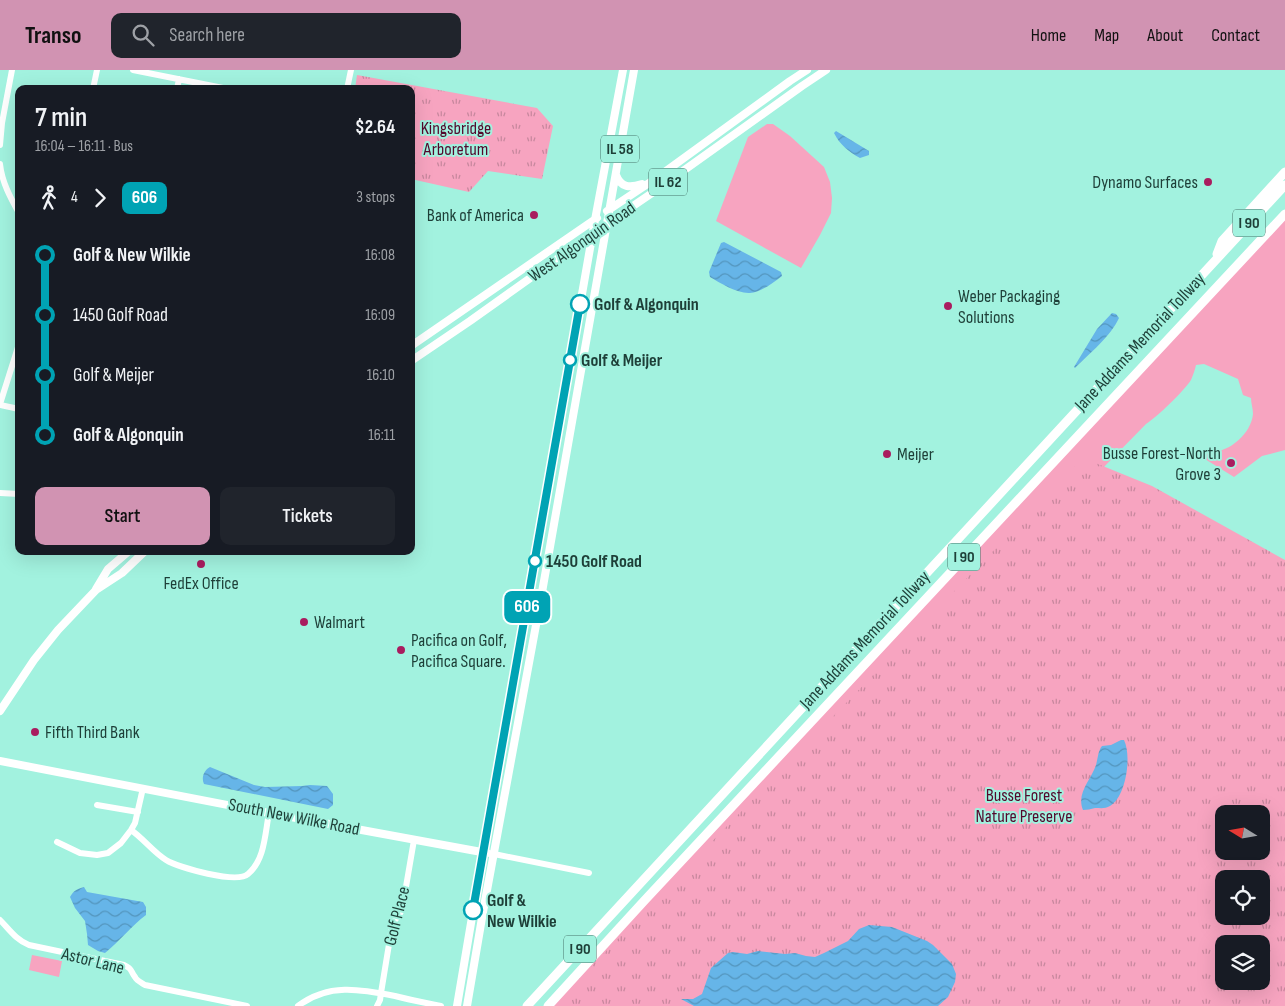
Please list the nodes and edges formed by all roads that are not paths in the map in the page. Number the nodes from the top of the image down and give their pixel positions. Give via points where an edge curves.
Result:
1 (12, 70) edge
2 (97, 70) edge
3 (133, 70) edge
4 (351, 70) edge
5 (623, 70) edge
6 (634, 70) edge
7 (807, 70) edge
8 (826, 70) edge
9 (179, 79) junction
10 (94, 85) edge
11 (178, 85) edge
12 (208, 85) edge
13 (348, 85) edge
14 (0, 145) edge
15 (0, 164) edge
16 (1285, 172) edge
17 (616, 175) junction
18 (649, 183) junction
19 (1285, 185) edge
20 (15, 205) edge
21 (609, 210) junction
22 (1285, 214) edge
23 (595, 220) junction
24 (606, 224) junction
25 (592, 234) junction
26 (1214, 261) junction
27 (415, 343) edge
28 (15, 357) edge
29 (415, 358) edge
30 (0, 404) edge
31 (15, 408) edge
32 (0, 493) edge
33 (15, 494) edge
34 (124, 555) edge
35 (141, 555) edge
36 (96, 590) junction
37 (0, 711) edge
38 (0, 761) edge
39 (143, 788) junction
40 (97, 806) dead end
41 (138, 812) junction
42 (269, 813) junction
43 (131, 830) junction
44 (414, 840) junction
45 (57, 842) dead end
46 (483, 852) junction
47 (494, 854) junction
48 (589, 873) dead end
49 (0, 920) edge
50 (381, 993) junction
51 (248, 1006) edge
52 (298, 1006) edge
53 (377, 1006) edge
54 (441, 1006) edge
55 (457, 1006) edge
56 (467, 1006) edge
57 (527, 1006) edge
58 (548, 1006) edge

1 - 14 street
2 - 10 street
3 - 9 street
4 - 13 street
5 - 23 main road, IL 58
6 - 17 main road, IL 58
7 - 18 main road, West Algonquin Road / IL 62
8 - 24 main road, West Algonquin Road / IL 62
9 - 11 street
9 - 12 street
15 - 20 street
16 - 26 highway via 1222,241
17 - 18 main road via 626,186
17 - 21 main road, IL 58
18 - 21 main road, West Algonquin Road / IL 62
19 - 26 highway, Jane Addams Memorial Tollway / I 90
21 - 23 main road, West Algonquin Road / IL 62
21 - 24 main road, IL 58
22 - 58 highway, Jane Addams Memorial Tollway / I 90
23 - 25 main road, IL 58
23 - 27 main road, West Algonquin Road / IL 62
24 - 25 main road, West Algonquin Road / IL 62
24 - 47 main road, IL 58
25 - 29 main road, West Algonquin Road / IL 62
25 - 46 main road, IL 58
26 - 57 highway, Jane Addams Memorial Tollway / I 90
28 - 30 street
30 - 31 street
32 - 33 street
34 - 36 main road via 108,569
35 - 36 main road via 122,573
36 - 37 main road via 55,633
38 - 39 main road, South New Wilke Road
39 - 41 street
39 - 42 main road, South New Wilke Road
40 - 41 street
41 - 43 street
42 - 43 street via 261,856 248,875 241,877 195,871 169,862
42 - 44 main road, South New Wilke Road
43 - 45 street via 108,853 97,855 80,853
44 - 46 main road, South New Wilke Road
44 - 50 street, Golf Place via 402,910 392,926
46 - 47 main road, South New Wilke Road
46 - 55 main road, IL 58
47 - 48 street, South New Wilke Road
47 - 56 main road, IL 58
49 - 51 street, Astor Lane via 22,943 124,965 145,985
50 - 52 street via 342,989 320,994
50 - 53 street, Golf Place
50 - 54 street

